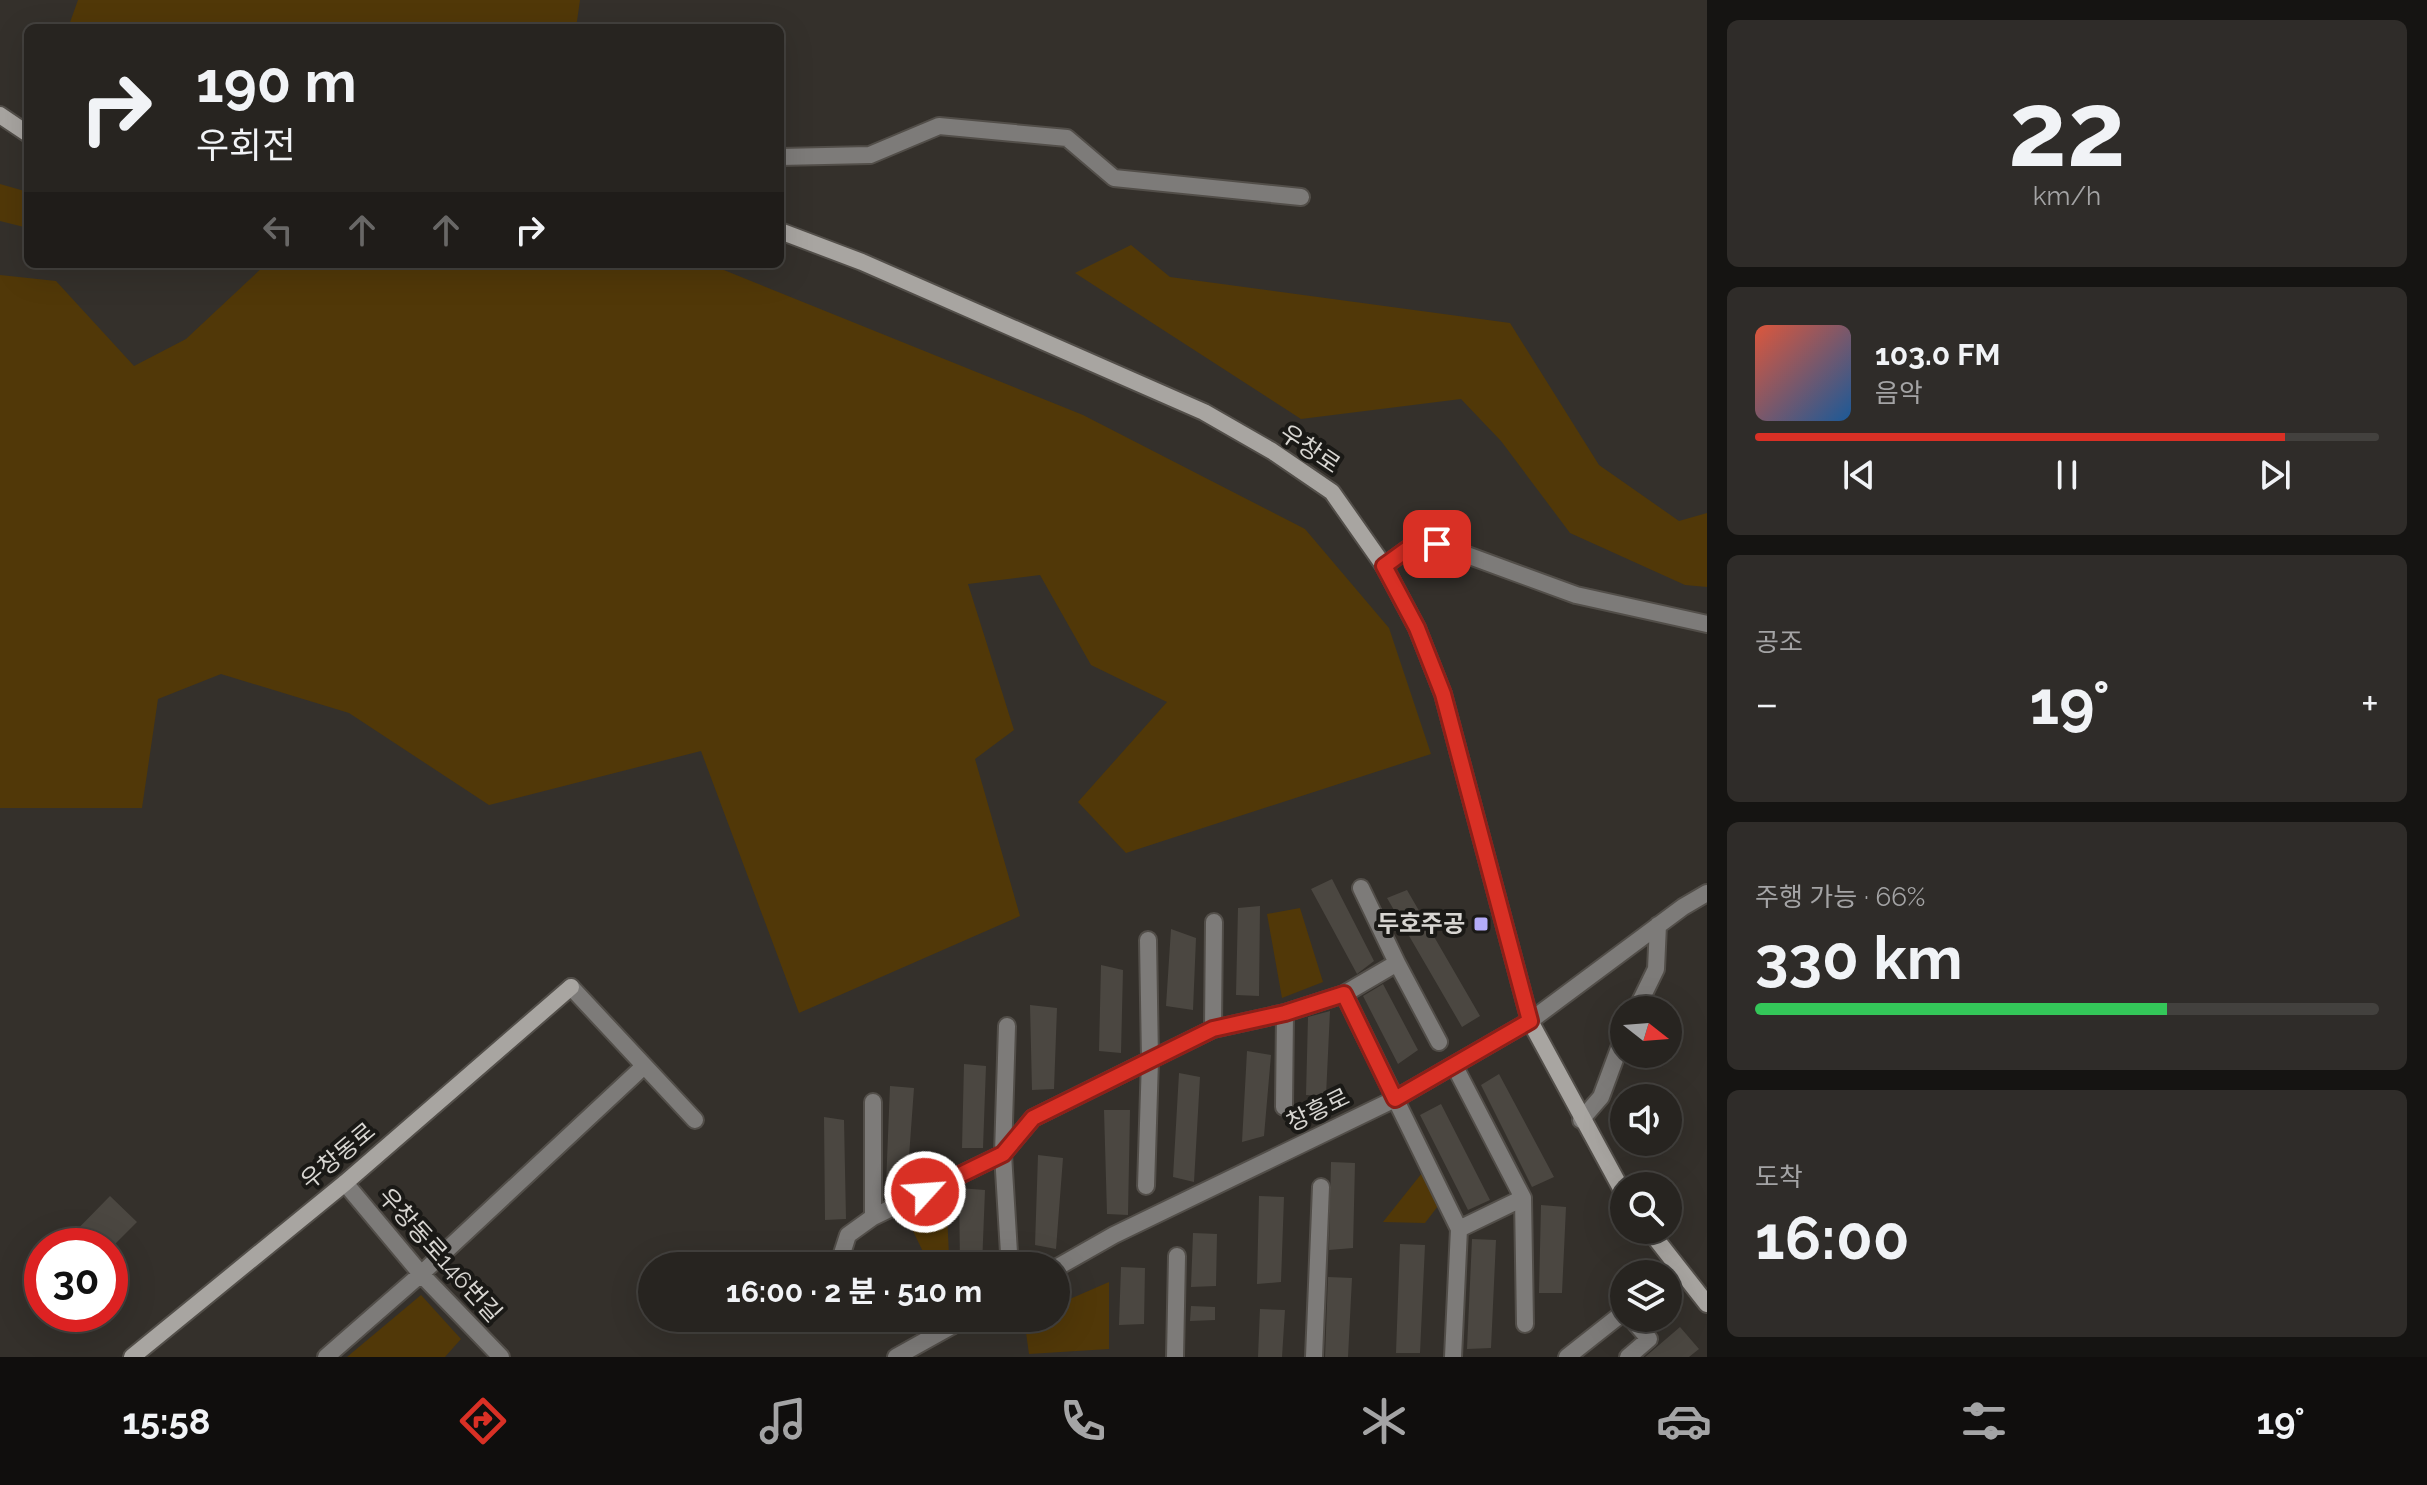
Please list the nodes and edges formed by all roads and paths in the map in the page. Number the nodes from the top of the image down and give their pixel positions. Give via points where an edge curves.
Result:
1 (0, 115) edge
2 (24, 131) edge
3 (784, 157) edge
4 (1301, 197) dead end
5 (784, 233) edge
6 (1384, 566) junction
7 (1707, 624) edge
8 (1361, 888) dead end
9 (1707, 893) edge
10 (1214, 922) dead end
11 (1658, 925) junction
12 (1148, 940) dead end
13 (1397, 963) junction
14 (571, 987) joint
15 (1344, 994) junction
16 (1643, 996) edge
17 (1285, 1013) junction
18 (1530, 1021) junction
19 (1007, 1026) dead end
20 (1213, 1029) junction
21 (1439, 1042) dead end
22 (1150, 1060) junction
23 (1454, 1065) junction
24 (643, 1067) junction
25 (1612, 1068) edge
26 (1395, 1099) junction
27 (873, 1102) dead end
28 (1284, 1107) dead end
29 (695, 1120) dead end
30 (1581, 1120) junction
31 (1003, 1154) junction
32 (1611, 1172) edge
33 (345, 1183) junction
34 (1146, 1186) dead end
35 (1321, 1187) dead end
36 (1523, 1198) junction
37 (873, 1217) junction
38 (1459, 1229) junction
39 (1660, 1244) edge
40 (843, 1252) edge
41 (1009, 1252) edge
42 (1177, 1256) dead end
43 (1070, 1260) edge
44 (421, 1274) junction
45 (1707, 1304) edge
46 (1610, 1323) edge
47 (1525, 1324) dead end
48 (941, 1332) edge
49 (1643, 1332) edge
50 (136, 1356) edge
51 (326, 1357) edge
52 (501, 1357) edge
53 (896, 1357) edge
54 (1175, 1357) edge
55 (1314, 1357) edge
56 (1453, 1357) edge
57 (1567, 1357) edge
58 (1628, 1357) edge

1 - 2 main road
3 - 4 street via 870,155 939,126 1067,138 1114,178
5 - 6 main road, 우창로 via 1204,412 1332,492
6 - 7 street via 1409,548 1437,544 1576,595
6 - 18 main road, 우창로 via 1417,628 1443,694
8 - 13 street
9 - 11 street, 창흥로
10 - 20 street
11 - 16 street via 1656,969
11 - 18 street, 창흥로
12 - 22 street
13 - 15 street
13 - 21 street
14 - 24 street
14 - 33 main road, 우창동로
15 - 17 street
15 - 26 street
17 - 20 street
17 - 28 street
18 - 23 street, 창흥로
18 - 30 main road, 우창로
19 - 31 street
20 - 22 street
22 - 31 street via 1033,1118
22 - 34 street
23 - 26 street, 창흥로
23 - 36 street
24 - 29 street
24 - 44 street
25 - 30 street via 1601,1097
26 - 38 street
26 - 43 street, 창흥로
27 - 37 street
30 - 32 main road, 우창로
31 - 37 street
31 - 41 street
33 - 44 street, 우창동로146번길
33 - 50 main road, 우창동로
35 - 55 street
36 - 38 street
36 - 47 street
37 - 40 street via 848,1235
38 - 56 street
39 - 45 main road
42 - 54 street
44 - 51 street
44 - 52 street, 우창동로146번길
46 - 57 street
48 - 53 street
49 - 58 street via 1649,1339

